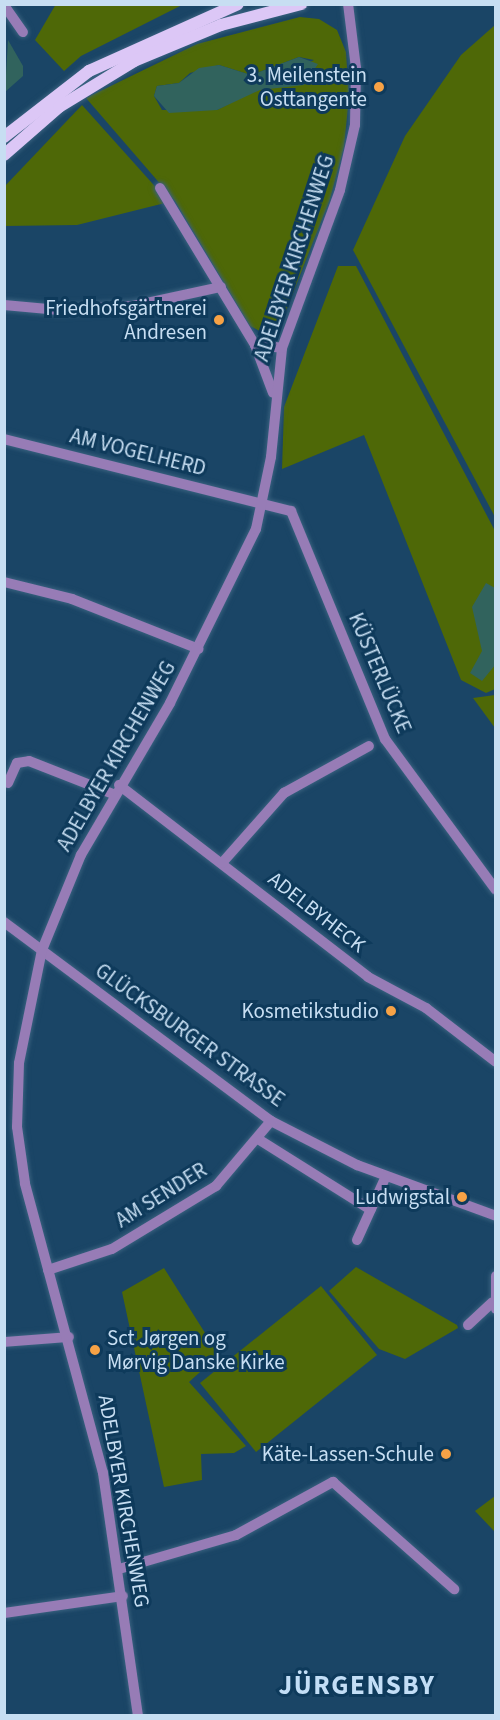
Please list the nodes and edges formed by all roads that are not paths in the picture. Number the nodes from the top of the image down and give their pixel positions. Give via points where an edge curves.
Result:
1 (238, 4) edge
2 (301, 4) edge
3 (348, 4) edge
4 (4, 5) edge
5 (23, 32) dead end
6 (4, 137) edge
7 (4, 155) edge
8 (160, 188) dead end
9 (221, 287) junction
10 (4, 305) edge
11 (255, 345) junction
12 (282, 348) junction
13 (273, 394) junction
14 (4, 439) edge
15 (263, 503) junction
16 (4, 582) edge
17 (199, 649) junction
18 (369, 746) dead end
19 (8, 783) dead end
20 (116, 790) junction
21 (222, 863) junction
22 (495, 890) edge
23 (4, 922) edge
24 (42, 950) junction
25 (495, 1062) edge
26 (272, 1121) junction
27 (258, 1139) junction
28 (386, 1176) junction
29 (370, 1210) junction
30 (495, 1216) edge
31 (357, 1240) dead end
32 (48, 1269) junction
33 (495, 1276) edge
34 (494, 1306) edge
35 (468, 1325) dead end
36 (69, 1337) junction
37 (4, 1342) edge
38 (119, 1569) junction
39 (454, 1589) dead end
40 (123, 1596) junction
41 (4, 1613) edge
42 (138, 1716) edge

1 - 6 main road via 189,22 89,71
2 - 7 main road via 221,25 134,61 59,107
3 - 12 street, ADELBYER KIRCHENWEG via 357,99 350,153
4 - 5 street
8 - 9 street
9 - 10 street via 115,308
9 - 11 street
11 - 12 street
11 - 13 street
12 - 13 street, ADELBYER KIRCHENWEG
13 - 15 street, ADELBYER KIRCHENWEG
14 - 15 street, AM VOGELHERD
15 - 17 street, ADELBYER KIRCHENWEG via 247,553
15 - 22 street, KÜSTERLÜCKE via 286,508 298,521 385,739
16 - 17 street via 72,599
17 - 20 street, ADELBYER KIRCHENWEG
18 - 21 street via 284,793
19 - 20 street, ADELBYHECK via 17,764 29,761
20 - 21 street, ADELBYHECK
20 - 24 street, ADELBYER KIRCHENWEG via 81,855
21 - 25 street, ADELBYHECK via 368,976 426,1008
23 - 24 street, GLÜCKSBURGER STRASSE
24 - 26 street, GLÜCKSBURGER STRASSE
24 - 32 street, ADELBYER KIRCHENWEG via 21,1053 17,1127 28,1198
26 - 27 street, AM SENDER
26 - 28 street, GLÜCKSBURGER STRASSE
27 - 29 street
27 - 32 street, AM SENDER via 226,1177 201,1196 112,1249
28 - 29 street
28 - 30 street, GLÜCKSBURGER STRASSE
29 - 31 street
32 - 36 street, ADELBYER KIRCHENWEG
33 - 34 street
34 - 35 street
36 - 37 street
36 - 38 street, ADELBYER KIRCHENWEG via 103,1473
38 - 39 street via 236,1535 333,1482
38 - 40 street, ADELBYER KIRCHENWEG
40 - 41 street
40 - 42 street, ADELBYER KIRCHENWEG

